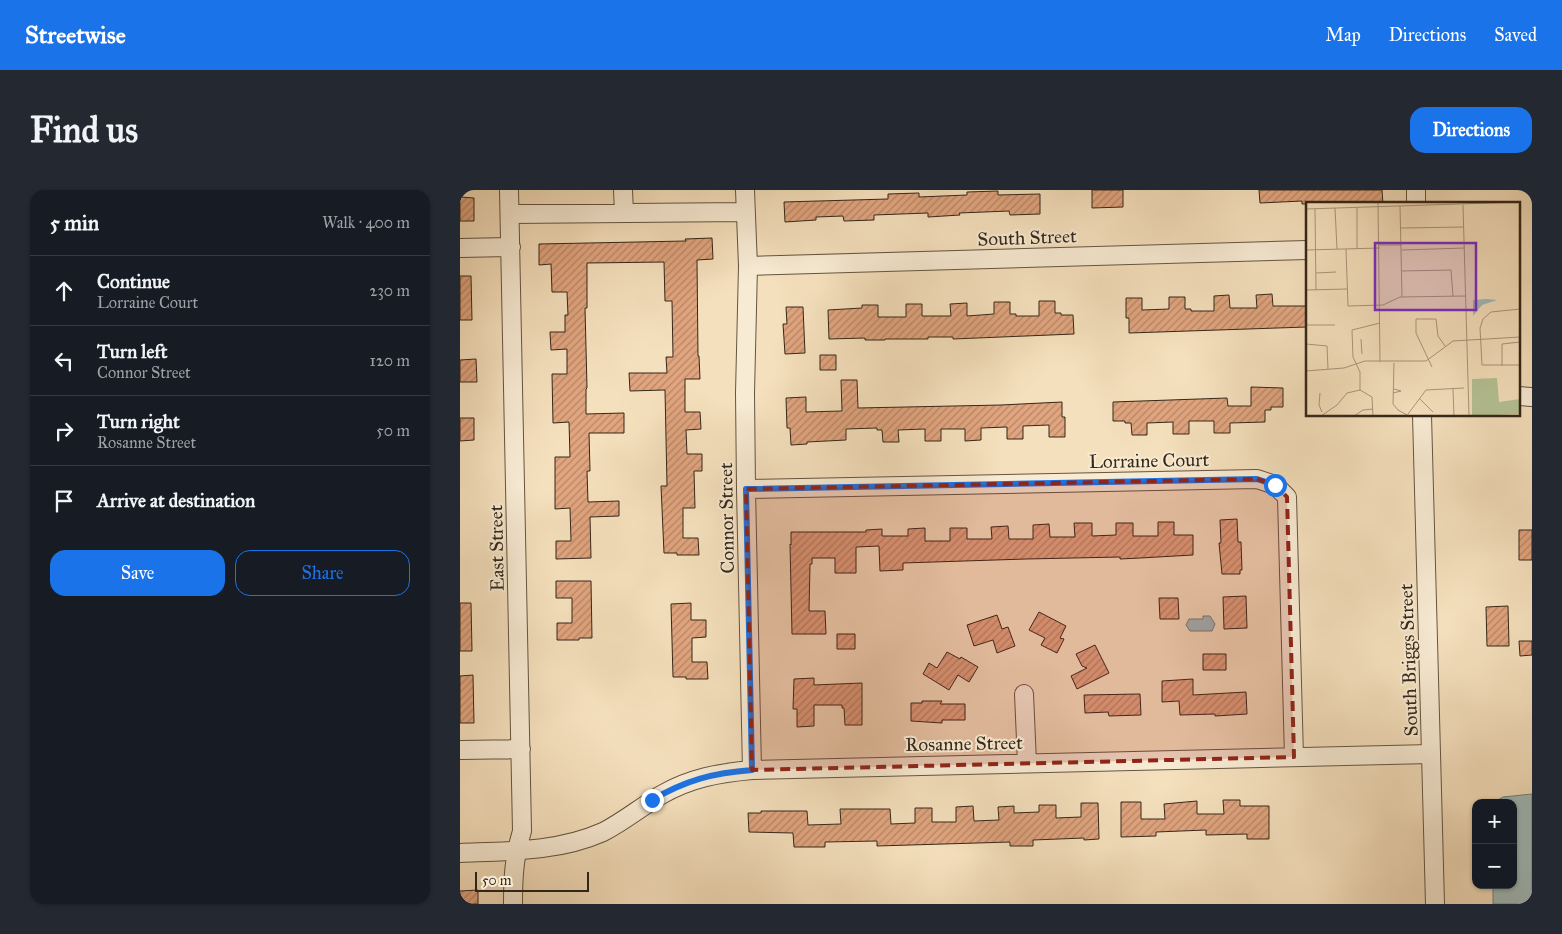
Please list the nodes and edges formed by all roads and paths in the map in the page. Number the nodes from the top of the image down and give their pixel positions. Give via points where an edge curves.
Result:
1 (509, 190) edge
2 (623, 190) edge
3 (745, 190) edge
4 (746, 212) junction
5 (624, 213) junction
6 (510, 214) junction
7 (511, 247) junction
8 (460, 248) edge
9 (1306, 250) edge
10 (748, 266) junction
11 (1422, 416) edge
12 (746, 489) junction
13 (1024, 694) dead end
14 (521, 749) junction
15 (460, 750) edge
16 (1431, 754) junction
17 (1294, 757) junction
18 (1027, 763) junction
19 (752, 770) junction
20 (516, 851) junction
21 (460, 853) edge
22 (514, 904) edge
23 (1435, 904) edge

1 - 6 street, East Street
2 - 5 street
3 - 4 street, Connor Street
4 - 5 street
4 - 10 street, Connor Street
5 - 6 street
6 - 7 street, East Street
7 - 8 street
7 - 14 street, East Street
9 - 10 street, South Street
10 - 12 street, Connor Street
11 - 16 street, South Briggs Street
12 - 17 street, Lorraine Court via 1257,479 1275,485 1287,497
12 - 19 street, Connor Street
13 - 18 street
14 - 15 street
14 - 20 street, East Street via 522,831
16 - 17 street, Rosanne Street
16 - 23 street, South Briggs Street
17 - 18 street, Rosanne Street
18 - 19 street, Rosanne Street
19 - 20 street, Rosanne Street via 710,775 687,782 603,832 586,838 550,848
20 - 21 street, Rosanne Street
20 - 22 street, East Street

